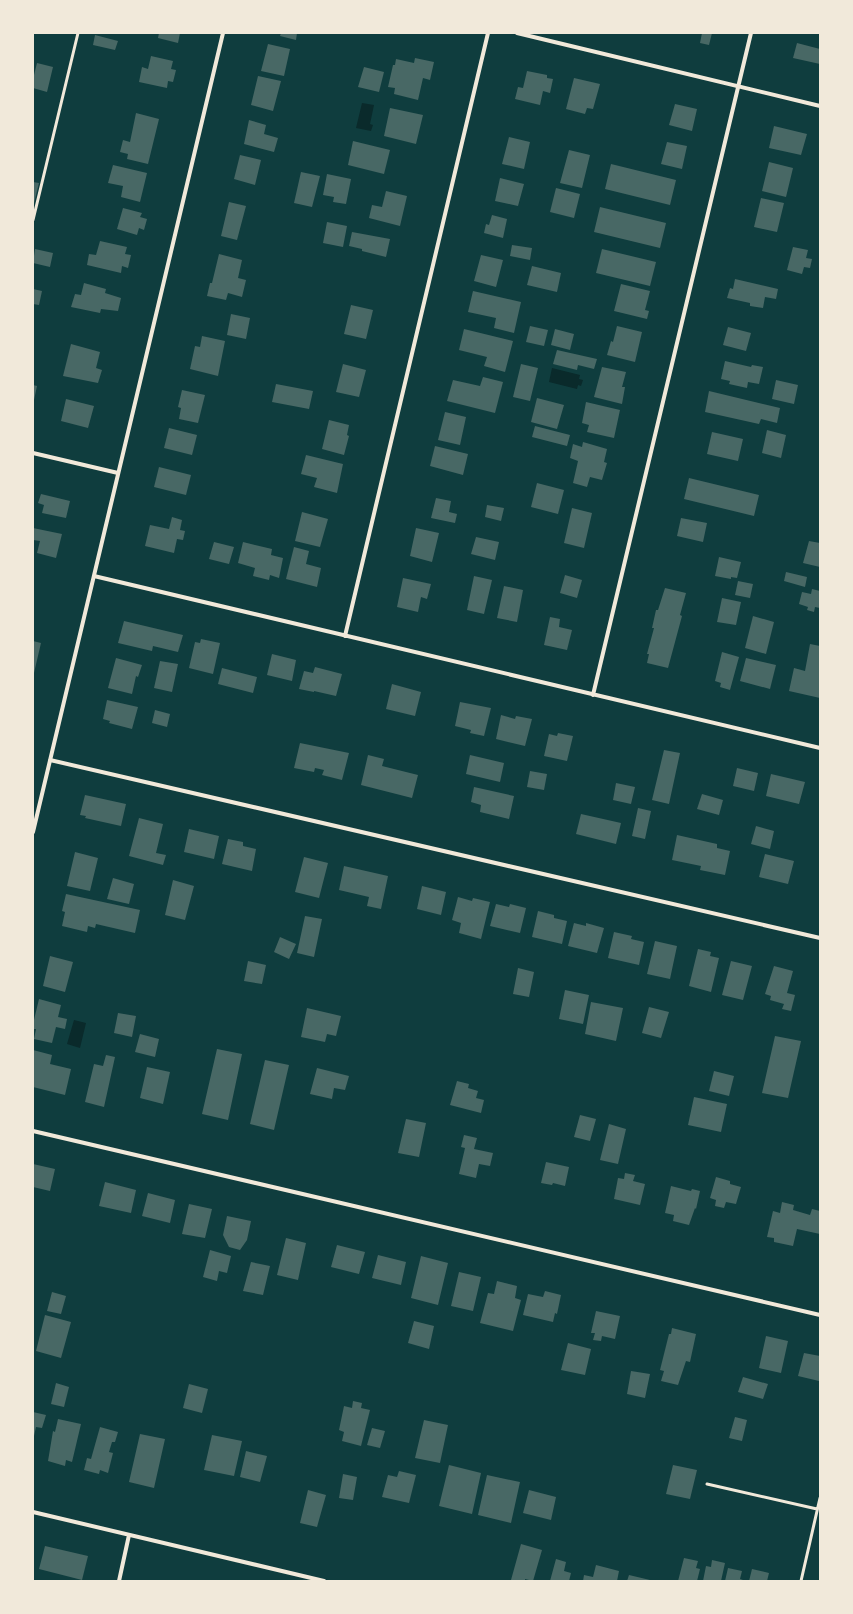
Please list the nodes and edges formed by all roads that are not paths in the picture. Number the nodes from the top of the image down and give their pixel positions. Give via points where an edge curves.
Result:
1 (78, 33) edge
2 (223, 33) edge
3 (488, 33) edge
4 (518, 33) edge
5 (751, 33) edge
6 (739, 87) junction
7 (820, 106) edge
8 (33, 220) edge
9 (33, 453) edge
10 (118, 473) junction
11 (94, 576) junction
12 (345, 636) junction
13 (593, 695) junction
14 (820, 748) edge
15 (50, 760) junction
16 (33, 832) edge
17 (820, 938) edge
18 (33, 1131) edge
19 (820, 1315) edge
20 (707, 1484) dead end
21 (820, 1498) edge
22 (817, 1509) junction
23 (33, 1512) edge
24 (129, 1535) junction
25 (118, 1581) edge
26 (324, 1581) edge
27 (801, 1581) edge

1 - 8 lane
2 - 10 street
3 - 12 street
4 - 6 street
5 - 6 street
6 - 7 street
6 - 13 street
9 - 10 street
10 - 11 street
11 - 12 street
11 - 15 street
12 - 13 street
13 - 14 street
15 - 16 street
15 - 17 street
18 - 19 street
20 - 22 lane
21 - 22 lane
22 - 27 lane
23 - 24 street
24 - 25 street
24 - 26 street

